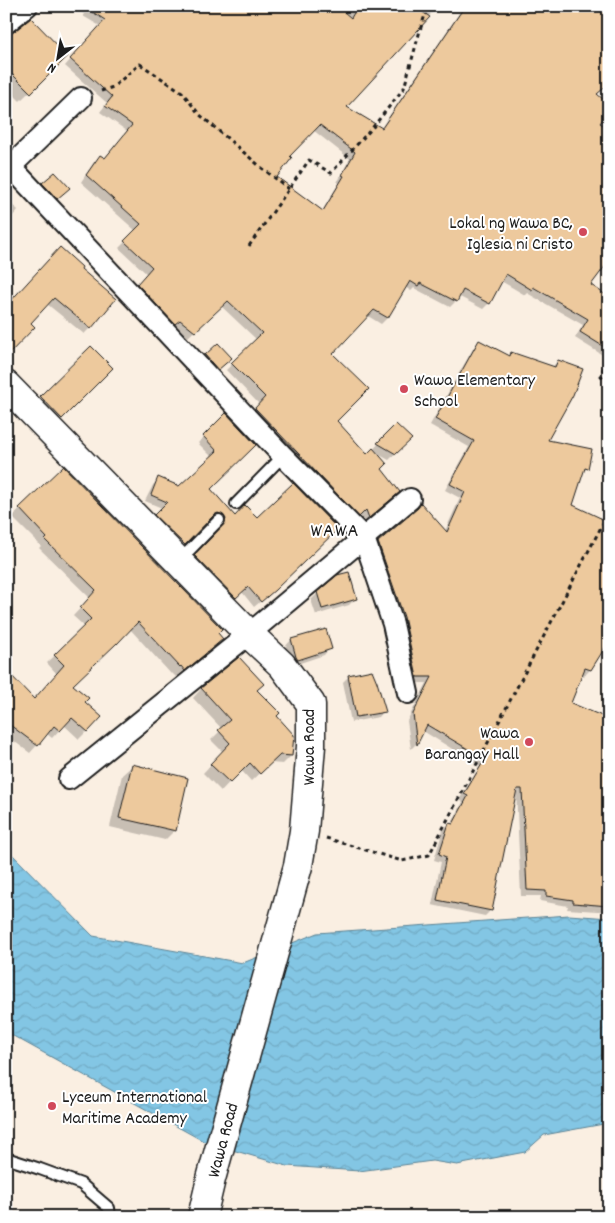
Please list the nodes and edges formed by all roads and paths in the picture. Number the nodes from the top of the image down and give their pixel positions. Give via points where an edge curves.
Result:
1 (27, 6) edge
2 (428, 6) edge
3 (6, 23) edge
4 (81, 98) joint
5 (8, 169) edge
6 (289, 189) junction
7 (249, 246) dead end
8 (609, 352) edge
9 (609, 381) edge
10 (6, 385) edge
11 (283, 456) junction
12 (410, 499) dead end
13 (236, 504) dead end
14 (609, 512) edge
15 (219, 520) dead end
16 (364, 538) junction
17 (178, 561) junction
18 (249, 634) junction
19 (408, 693) dead end
20 (69, 779) dead end
21 (304, 831) junction
22 (6, 1158) edge
23 (110, 1217) edge
24 (202, 1217) edge

1 - 3 street
2 - 6 path via 404,88 331,173 309,160
4 - 5 street
4 - 6 path via 114,87 140,64 182,92 199,114
5 - 11 street
6 - 7 path
8 - 9 path via 601,376
10 - 17 street, Wawa Road
11 - 13 lane
11 - 16 street
12 - 16 street
14 - 21 path via 429,855 402,861
15 - 17 lane
16 - 18 street
16 - 19 street via 393,624
17 - 18 street, Wawa Road
18 - 20 street
18 - 21 street, Wawa Road via 282,665 311,704
21 - 24 street, Wawa Road via 298,866
22 - 23 lane via 81,1184 108,1208

